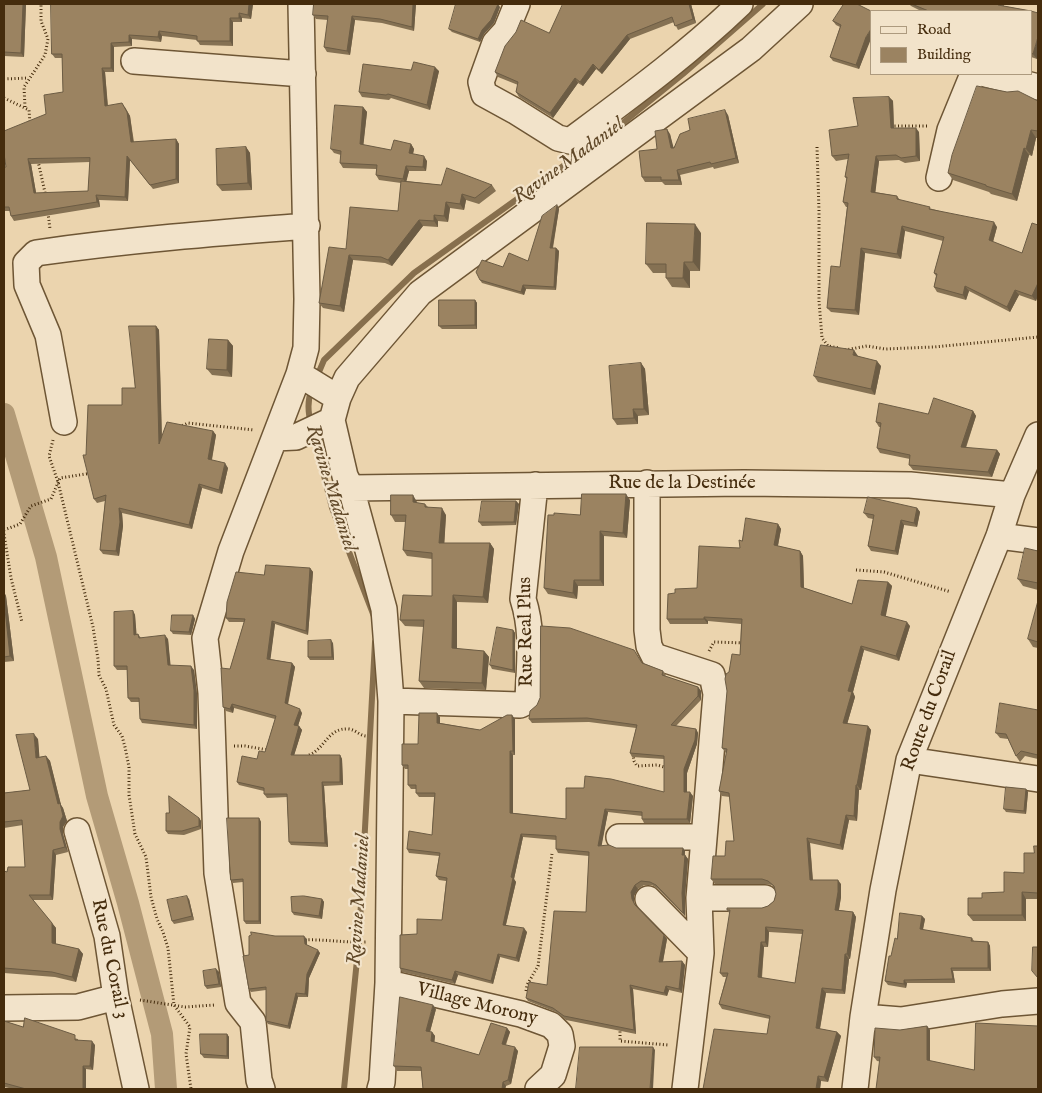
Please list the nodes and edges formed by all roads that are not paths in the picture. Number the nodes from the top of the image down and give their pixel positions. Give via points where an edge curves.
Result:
1 (302, 4) edge
2 (517, 4) edge
3 (800, 4) edge
4 (732, 12) edge
5 (751, 49) junction
6 (134, 61) dead end
7 (303, 74) junction
8 (972, 75) edge
9 (990, 75) edge
10 (1038, 86) edge
11 (939, 178) dead end
12 (307, 226) junction
13 (299, 374) junction
14 (335, 409) junction
15 (64, 422) road end
16 (276, 435) junction
17 (1038, 435) edge
18 (648, 483) junction
19 (535, 485) junction
20 (351, 488) junction
21 (1012, 495) junction
22 (1000, 536) junction
23 (1038, 541) edge
24 (391, 701) junction
25 (909, 760) junction
26 (1038, 779) edge
27 (77, 831) dead end
28 (620, 837) dead end
29 (703, 837) junction
30 (699, 898) junction
31 (765, 898) dead end
32 (648, 899) dead end
33 (701, 953) junction
34 (388, 983) junction
35 (116, 997) junction
36 (1038, 1001) edge
37 (4, 1008) edge
38 (863, 1017) junction
39 (136, 1089) edge
40 (262, 1089) edge
41 (380, 1089) edge
42 (538, 1089) edge
43 (685, 1089) edge
44 (855, 1089) edge

1 - 7 street
2 - 4 street via 481,82 484,94 558,138 570,141 635,93
3 - 5 street
4 - 5 street
5 - 14 street via 420,293 347,378
6 - 7 street
7 - 12 street
8 - 11 street via 950,130
9 - 10 street
12 - 13 street via 306,348
12 - 15 street via 194,234 36,253 26,264 27,285 48,335
13 - 14 street
13 - 16 street
14 - 16 street via 296,437
14 - 20 street via 345,476
16 - 40 street via 232,551 205,638 211,693 217,873 238,1003 253,1022
17 - 21 street, Route du Corail
18 - 19 street, Rue de la Destinée
18 - 21 street, Rue de la Destinée via 910,485
18 - 29 street via 649,646 654,656 712,675 716,694
19 - 20 street, Rue de la Destinée
19 - 24 street, Rue Real Plus via 523,599 531,635 528,701 520,704
20 - 24 street via 384,609
21 - 22 street, Route du Corail
22 - 23 street
22 - 25 street, Route du Corail
24 - 34 street
25 - 26 street
25 - 38 street, Route du Corail via 883,890
27 - 35 street, Rue du Corail 3 via 107,936
28 - 29 street
29 - 30 street
30 - 31 street
30 - 33 street
32 - 33 street
33 - 43 street
34 - 41 street
34 - 42 street, Village Morony via 521,1014 551,1025 560,1034 562,1046 553,1075
35 - 37 street via 78,1007
35 - 39 street, Rue du Corail 3
36 - 38 street via 901,1020
38 - 44 street, Route du Corail

